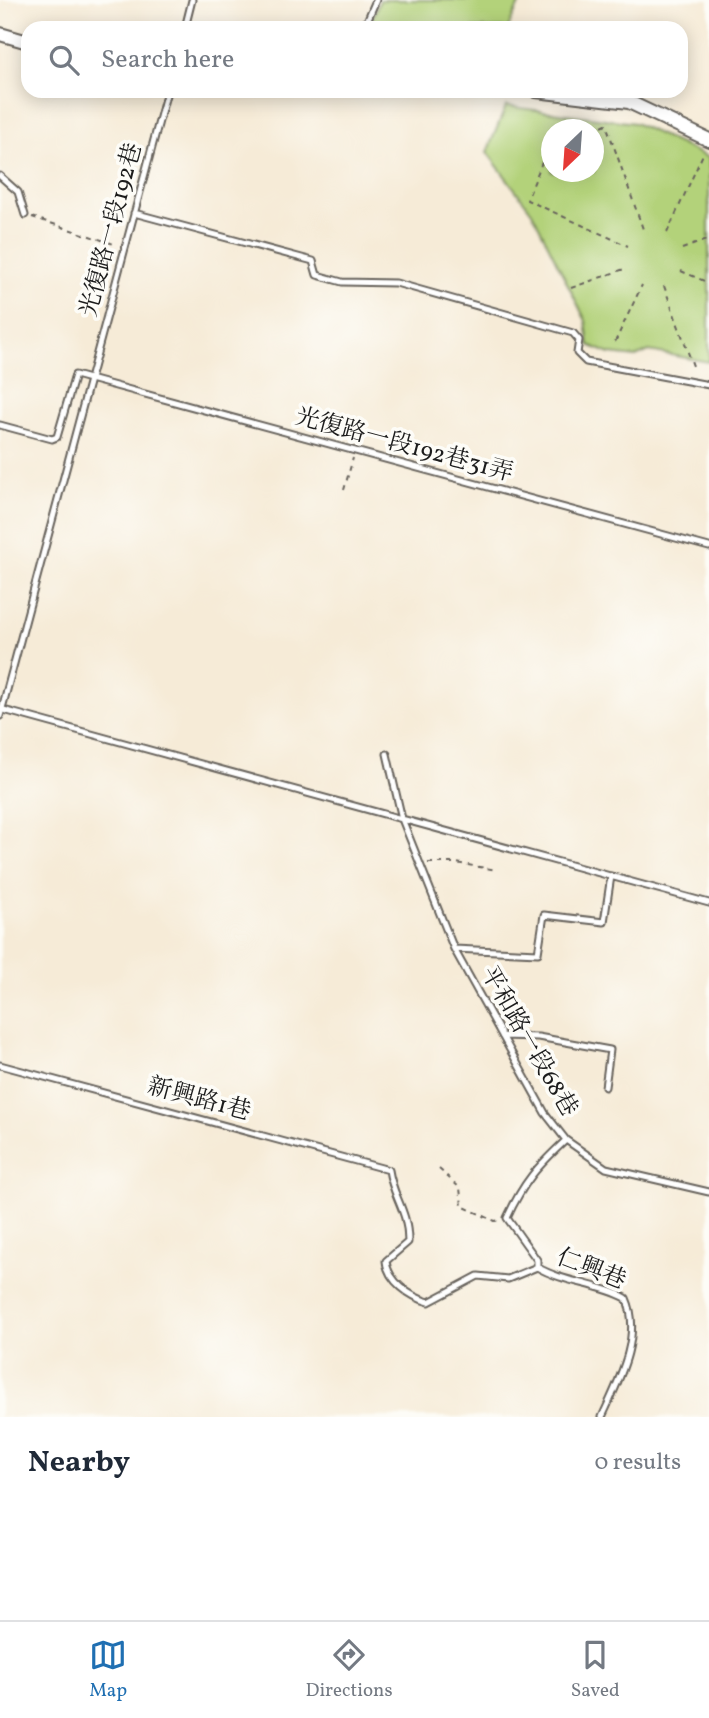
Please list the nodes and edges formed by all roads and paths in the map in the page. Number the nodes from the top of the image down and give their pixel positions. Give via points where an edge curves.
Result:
1 (192, 0) edge
2 (376, 0) edge
3 (187, 21) edge
4 (367, 21) edge
5 (0, 34) edge
6 (21, 40) edge
7 (165, 98) edge
8 (595, 98) edge
9 (604, 125) edge
10 (709, 140) edge
11 (704, 153) dead end
12 (541, 165) edge
13 (0, 176) edge
14 (134, 213) junction
15 (25, 215) joint
16 (644, 232) dead end
17 (667, 233) dead end
18 (709, 239) edge
19 (628, 246) dead end
20 (124, 247) junction
21 (682, 249) dead end
22 (627, 268) dead end
23 (681, 271) dead end
24 (709, 283) edge
25 (642, 285) dead end
26 (664, 286) dead end
27 (571, 288) dead end
28 (615, 342) dead end
29 (693, 366) dead end
30 (90, 377) junction
31 (709, 385) edge
32 (0, 425) edge
33 (355, 450) junction
34 (344, 490) dead end
35 (709, 547) edge
36 (1, 711) edge
37 (387, 754) dead end
38 (402, 819) junction
39 (420, 863) junction
40 (497, 870) dead end
41 (611, 876) junction
42 (709, 903) edge
43 (454, 949) junction
44 (501, 1035) junction
45 (0, 1065) edge
46 (605, 1087) dead end
47 (566, 1140) junction
48 (439, 1169) dead end
49 (709, 1192) edge
50 (508, 1218) junction
51 (537, 1267) junction
52 (602, 1417) edge

1 - 3 lane
2 - 4 lane
5 - 6 street
7 - 14 lane, 光復路一段192巷
8 - 10 street via 629,102
9 - 16 path
11 - 17 path
12 - 19 path via 527,200
13 - 15 lane via 18,192
14 - 20 lane, 光復路一段192巷
14 - 31 lane via 313,261 317,275 323,278 396,283 573,333 579,340 578,353 586,362
15 - 20 path
18 - 21 path
20 - 30 lane, 光復路一段192巷
22 - 27 path
23 - 24 path
25 - 28 path
26 - 29 path
30 - 32 lane via 75,375 57,437
30 - 33 lane, 光復路一段192巷31弄
30 - 36 lane, 光復路一段192巷
33 - 34 path
33 - 35 lane, 光復路一段192巷31弄
36 - 38 lane
37 - 38 lane, 平和路一段68巷
38 - 39 lane, 平和路一段68巷
38 - 41 lane
39 - 40 path
39 - 43 lane, 平和路一段68巷
41 - 42 lane
41 - 43 lane via 604,922 544,915 538,953
43 - 44 lane, 平和路一段68巷
44 - 46 lane via 610,1050
44 - 47 lane, 平和路一段68巷 via 545,1113
45 - 51 lane, 新興路1巷 via 389,1170 408,1223 408,1242 386,1261 387,1269 409,1293 429,1302 478,1276 508,1279
47 - 49 lane, 平和路一段68巷 via 606,1168
47 - 50 lane via 534,1169
48 - 50 path via 460,1188 462,1206 495,1221
50 - 51 lane, 仁興巷 via 537,1260
51 - 52 lane, 仁興巷 via 620,1294 631,1308 624,1367

